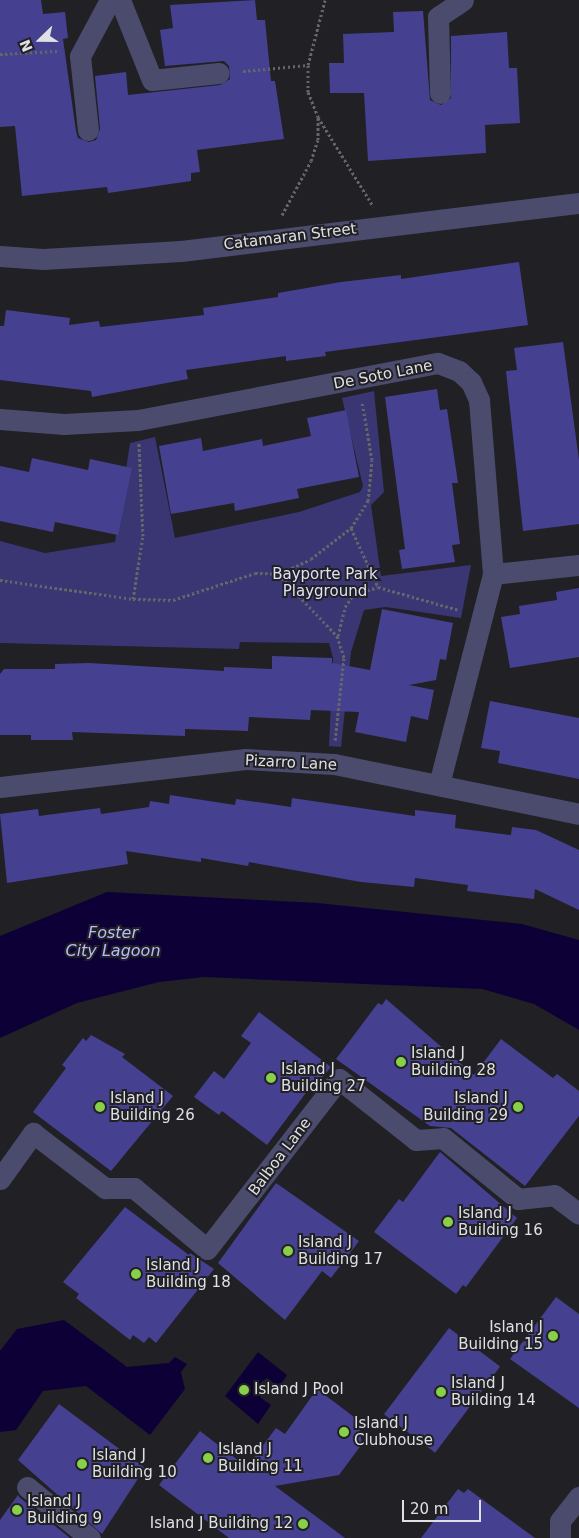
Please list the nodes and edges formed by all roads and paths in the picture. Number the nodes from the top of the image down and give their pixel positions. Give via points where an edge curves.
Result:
1 (110, 0) edge
2 (120, 0) edge
3 (325, 0) edge
4 (463, 0) edge
5 (83, 50) junction
6 (0, 54) edge
7 (308, 65) junction
8 (219, 73) joint
9 (440, 93) dead end
10 (318, 117) junction
11 (88, 130) dead end
12 (579, 203) edge
13 (376, 226) junction
14 (285, 238) junction
15 (0, 256) edge
16 (358, 380) junction
17 (0, 419) edge
18 (138, 420) junction
19 (351, 528) junction
20 (579, 565) edge
21 (278, 574) junction
22 (493, 574) junction
23 (0, 580) edge
24 (378, 586) junction
25 (134, 599) junction
26 (482, 614) junction
27 (338, 636) junction
28 (334, 764) junction
29 (439, 784) junction
30 (0, 787) edge
31 (579, 814) edge
32 (0, 1178) edge
33 (579, 1214) edge
34 (27, 1487) dead end
35 (579, 1497) edge
36 (90, 1538) edge
37 (560, 1538) edge

1 - 5 street
2 - 8 street via 152,80
3 - 7 path
4 - 9 street via 438,17
5 - 6 path
5 - 11 street via 80,56
7 - 8 path
7 - 10 path via 308,92
10 - 13 path via 372,201
10 - 14 path via 318,140 311,161 281,210
12 - 13 street, Catamaran Street
13 - 14 street, Catamaran Street
14 - 15 street, Catamaran Street via 96,257
16 - 18 street, De Soto Lane
16 - 19 path via 372,460 368,501
16 - 22 street, De Soto Lane via 438,363 459,371 471,382 479,400
17 - 18 street, De Soto Lane via 64,424
18 - 25 path via 143,536
19 - 21 path via 311,558
19 - 24 path
20 - 22 street
21 - 25 path via 255,573 173,600
21 - 27 path
22 - 26 street, De Soto Lane
23 - 25 path
24 - 26 path via 434,605
24 - 27 path via 353,595 345,607
26 - 29 street, De Soto Lane
27 - 28 path via 344,658
28 - 29 street, Pizarro Lane
28 - 30 street, Pizarro Lane via 246,759
29 - 31 street, Pizarro Lane
32 - 33 street, Balboa Lane via 33,1133 105,1188 134,1188 207,1249 339,1079 416,1140 443,1138 518,1199 554,1195
34 - 36 street
35 - 37 street via 560,1521

